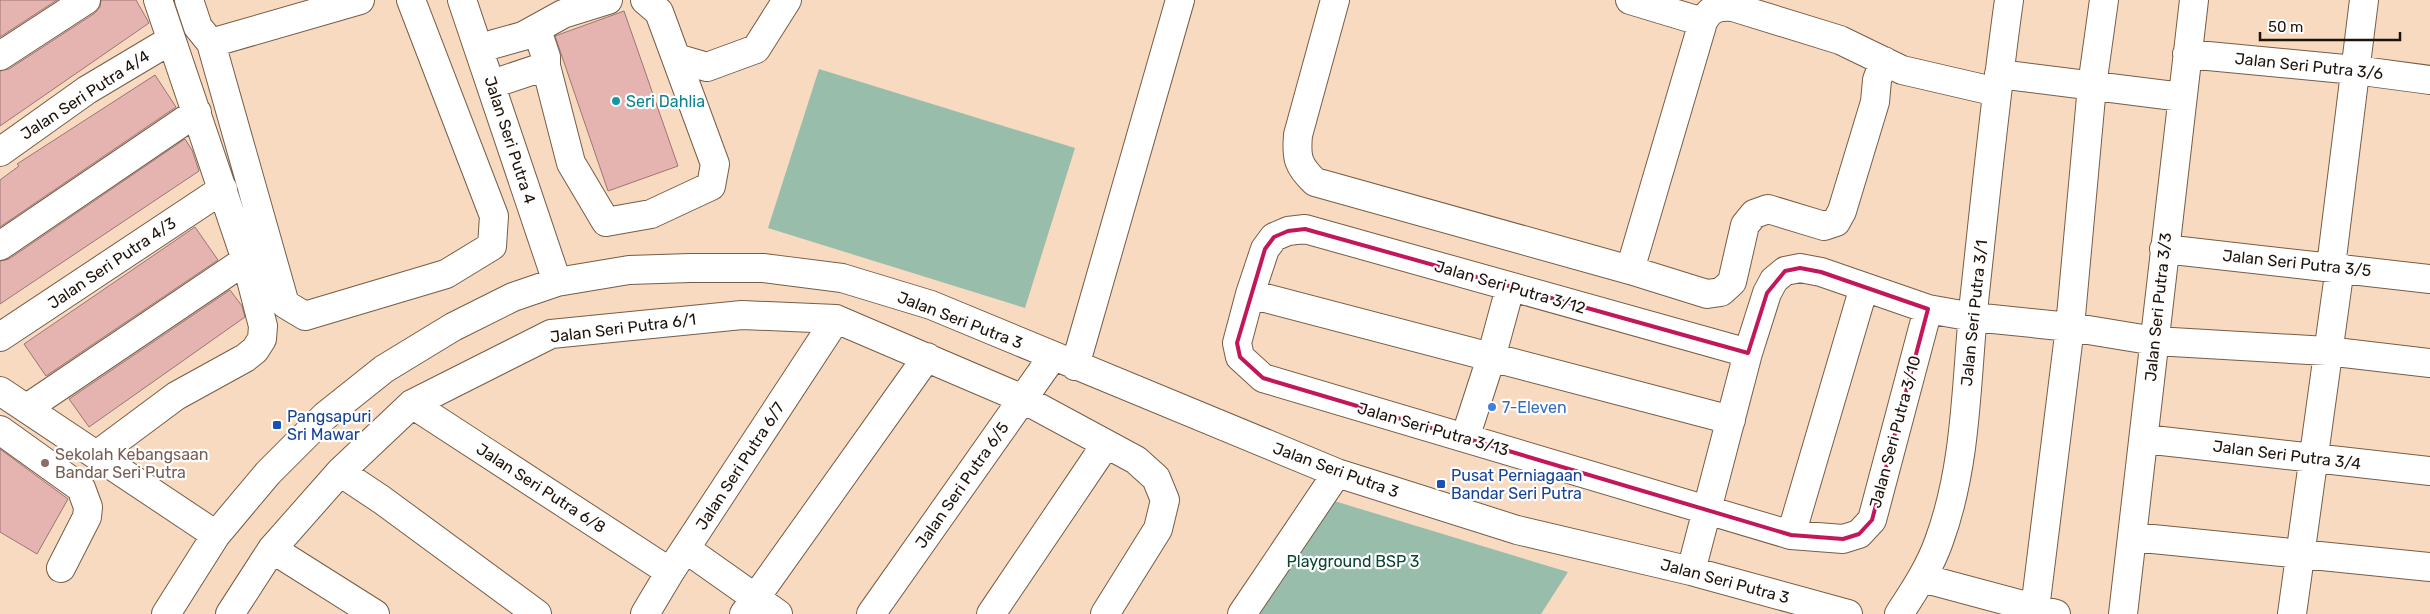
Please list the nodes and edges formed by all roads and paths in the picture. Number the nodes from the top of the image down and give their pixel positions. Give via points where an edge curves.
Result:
1 (86, 0) edge
2 (158, 0) edge
3 (189, 0) edge
4 (360, 0) edge
5 (411, 0) edge
6 (462, 0) edge
7 (608, 0) edge
8 (645, 0) edge
9 (787, 0) edge
10 (1180, 0) edge
11 (1335, 0) edge
12 (1630, 0) edge
13 (2009, 0) edge
14 (2104, 0) edge
15 (2194, 0) edge
16 (2364, 0) edge
17 (1703, 22) junction
18 (537, 30) junction
19 (170, 40) junction
20 (211, 43) junction
21 (480, 48) junction
22 (2187, 54) junction
23 (0, 56) edge
24 (676, 58) junction
25 (1884, 61) junction
26 (546, 66) junction
27 (2355, 70) junction
28 (2430, 80) edge
29 (1998, 83) junction
30 (492, 84) junction
31 (2092, 86) junction
32 (2182, 97) junction
33 (197, 112) junction
34 (0, 152) edge
35 (223, 189) junction
36 (1274, 237) joint
37 (0, 246) edge
38 (2164, 248) junction
39 (246, 260) junction
40 (2335, 266) junction
41 (1630, 270) junction
42 (2430, 279) edge
43 (557, 282) junction
44 (1864, 287) junction
45 (1510, 288) junction
46 (1250, 294) junction
47 (1928, 310) junction
48 (1973, 317) junction
49 (836, 319) junction
50 (2070, 327) junction
51 (0, 337) edge
52 (2155, 341) junction
53 (2327, 351) junction
54 (1748, 353) junction
55 (928, 357) junction
56 (1491, 358) junction
57 (1064, 361) junction
58 (2430, 363) edge
59 (0, 391) edge
60 (1023, 399) junction
61 (412, 404) junction
62 (27, 408) junction
63 (1730, 420) junction
64 (0, 430) edge
65 (1464, 438) junction
66 (2144, 438) junction
67 (1106, 444) junction
68 (98, 454) junction
69 (2313, 459) junction
70 (2430, 471) edge
71 (340, 472) junction
72 (1336, 474) junction
73 (1708, 509) junction
74 (216, 535) junction
75 (1791, 535) junction
76 (2133, 537) junction
77 (1843, 539) joint
78 (272, 549) junction
79 (686, 549) junction
80 (2300, 553) junction
81 (2430, 567) edge
82 (61, 568) dead end
83 (1691, 571) junction
84 (670, 572) junction
85 (1922, 578) junction
86 (749, 606) edge
87 (2046, 611) edge
88 (874, 613) edge
89 (166, 614) edge
90 (230, 614) edge
91 (375, 614) edge
92 (537, 614) edge
93 (645, 614) edge
94 (778, 614) edge
95 (992, 614) edge
96 (1105, 614) edge
97 (1242, 614) edge
98 (1848, 614) edge
99 (1899, 614) edge
100 (2123, 614) edge
101 (2292, 614) edge

1 - 23 street
2 - 19 street
3 - 20 street via 198,28
4 - 20 street
5 - 20 street via 494,216 492,246 446,274 305,316 285,304
6 - 21 street, Jalan Seri Putra 4
7 - 18 street via 563,14
8 - 24 street via 659,12
9 - 24 street via 756,49 706,68
10 - 57 street, Jalan Seri Putra 6/5
11 - 41 street via 1296,152 1302,169 1315,182
12 - 17 street
13 - 29 street, Jalan Seri Putra 3/1
14 - 31 street
15 - 22 street, Jalan Seri Putra 3/3
16 - 27 street
17 - 25 street via 1708,13 1719,6 1733,7 1840,40
17 - 41 street
18 - 21 street
18 - 26 street
19 - 33 street
19 - 34 street, Jalan Seri Putra 4/4 via 87,90
21 - 30 street, Jalan Seri Putra 4
22 - 27 street, Jalan Seri Putra 3/6
22 - 32 street, Jalan Seri Putra 3/3
24 - 26 street via 715,164 710,186 651,214 606,222 571,163
25 - 29 street via 1910,72
25 - 41 street via 1877,80 1875,102 1836,222 1824,226 1768,209 1754,214 1745,225 1732,282 1721,292 1707,294
26 - 30 street
27 - 28 street, Jalan Seri Putra 3/6
27 - 40 street
29 - 31 street
29 - 48 street, Jalan Seri Putra 3/1
30 - 43 street, Jalan Seri Putra 4
31 - 32 street
31 - 50 street
32 - 38 street, Jalan Seri Putra 3/3
33 - 35 street
33 - 37 street
35 - 39 street
35 - 51 street, Jalan Seri Putra 4/3
36 - 45 street, Jalan Seri Putra 3/12 via 1288,230 1305,229
36 - 46 street, Jalan Seri Putra 3/13 via 1265,249
38 - 40 street, Jalan Seri Putra 3/5
38 - 52 street, Jalan Seri Putra 3/3
39 - 62 street
39 - 68 street via 263,326 262,339 255,350 176,396
40 - 42 street, Jalan Seri Putra 3/5
40 - 53 street
43 - 57 street, Jalan Seri Putra 3 via 629,270 690,268 763,268 842,278 931,305
43 - 74 street, Jalan Seri Putra 3 via 453,327 384,369 312,429 268,473
44 - 47 street
44 - 54 street via 1800,268 1785,271 1774,280 1767,293
44 - 75 street
45 - 54 street, Jalan Seri Putra 3/12
45 - 56 street
46 - 56 street
46 - 65 street, Jalan Seri Putra 3/13 via 1237,343 1240,358 1263,378
47 - 48 street
47 - 77 street, Jalan Seri Putra 3/10 via 1872,520 1859,534
48 - 50 street
48 - 85 street, Jalan Seri Putra 3/1 via 1960,465 1939,543
49 - 55 street, Jalan Seri Putra 6/1
49 - 61 street, Jalan Seri Putra 6/1 via 742,315 552,334
49 - 79 street, Jalan Seri Putra 6/7
50 - 52 street
50 - 87 street
52 - 53 street
52 - 66 street, Jalan Seri Putra 3/3
53 - 58 street
53 - 69 street
54 - 63 street
55 - 60 street, Jalan Seri Putra 6/1
55 - 86 street
56 - 63 street
56 - 65 street
57 - 60 street, Jalan Seri Putra 6/5
57 - 72 street, Jalan Seri Putra 3
59 - 62 street
60 - 67 street, Jalan Seri Putra 6/1
60 - 88 street, Jalan Seri Putra 6/5
61 - 71 street, Jalan Seri Putra 6/1
61 - 84 street, Jalan Seri Putra 6/8
62 - 68 street
63 - 73 street
64 - 82 street via 82,488 88,507 87,516
65 - 73 street, Jalan Seri Putra 3/13
66 - 69 street, Jalan Seri Putra 3/4
66 - 76 street, Jalan Seri Putra 3/3
67 - 95 street
67 - 96 street, Jalan Seri Putra 6/1 via 1136,460 1156,478 1165,500 1158,529
68 - 74 street
69 - 70 street, Jalan Seri Putra 3/4
69 - 80 street
71 - 78 street, Jalan Seri Putra 6/1
71 - 92 street
72 - 83 street, Jalan Seri Putra 3 via 1517,530
72 - 97 street
73 - 75 street, Jalan Seri Putra 3/13
73 - 83 street
74 - 89 street, Jalan Seri Putra 3
75 - 77 street, Jalan Seri Putra 3/13
76 - 80 street
76 - 100 street, Jalan Seri Putra 3/3
78 - 90 street, Jalan Seri Putra 6/1
78 - 91 street
79 - 84 street, Jalan Seri Putra 6/7
79 - 86 street
80 - 81 street
80 - 101 street
83 - 98 street, Jalan Seri Putra 3
84 - 93 street, Jalan Seri Putra 6/7
85 - 87 street
85 - 99 street, Jalan Seri Putra 3/1
86 - 94 street

